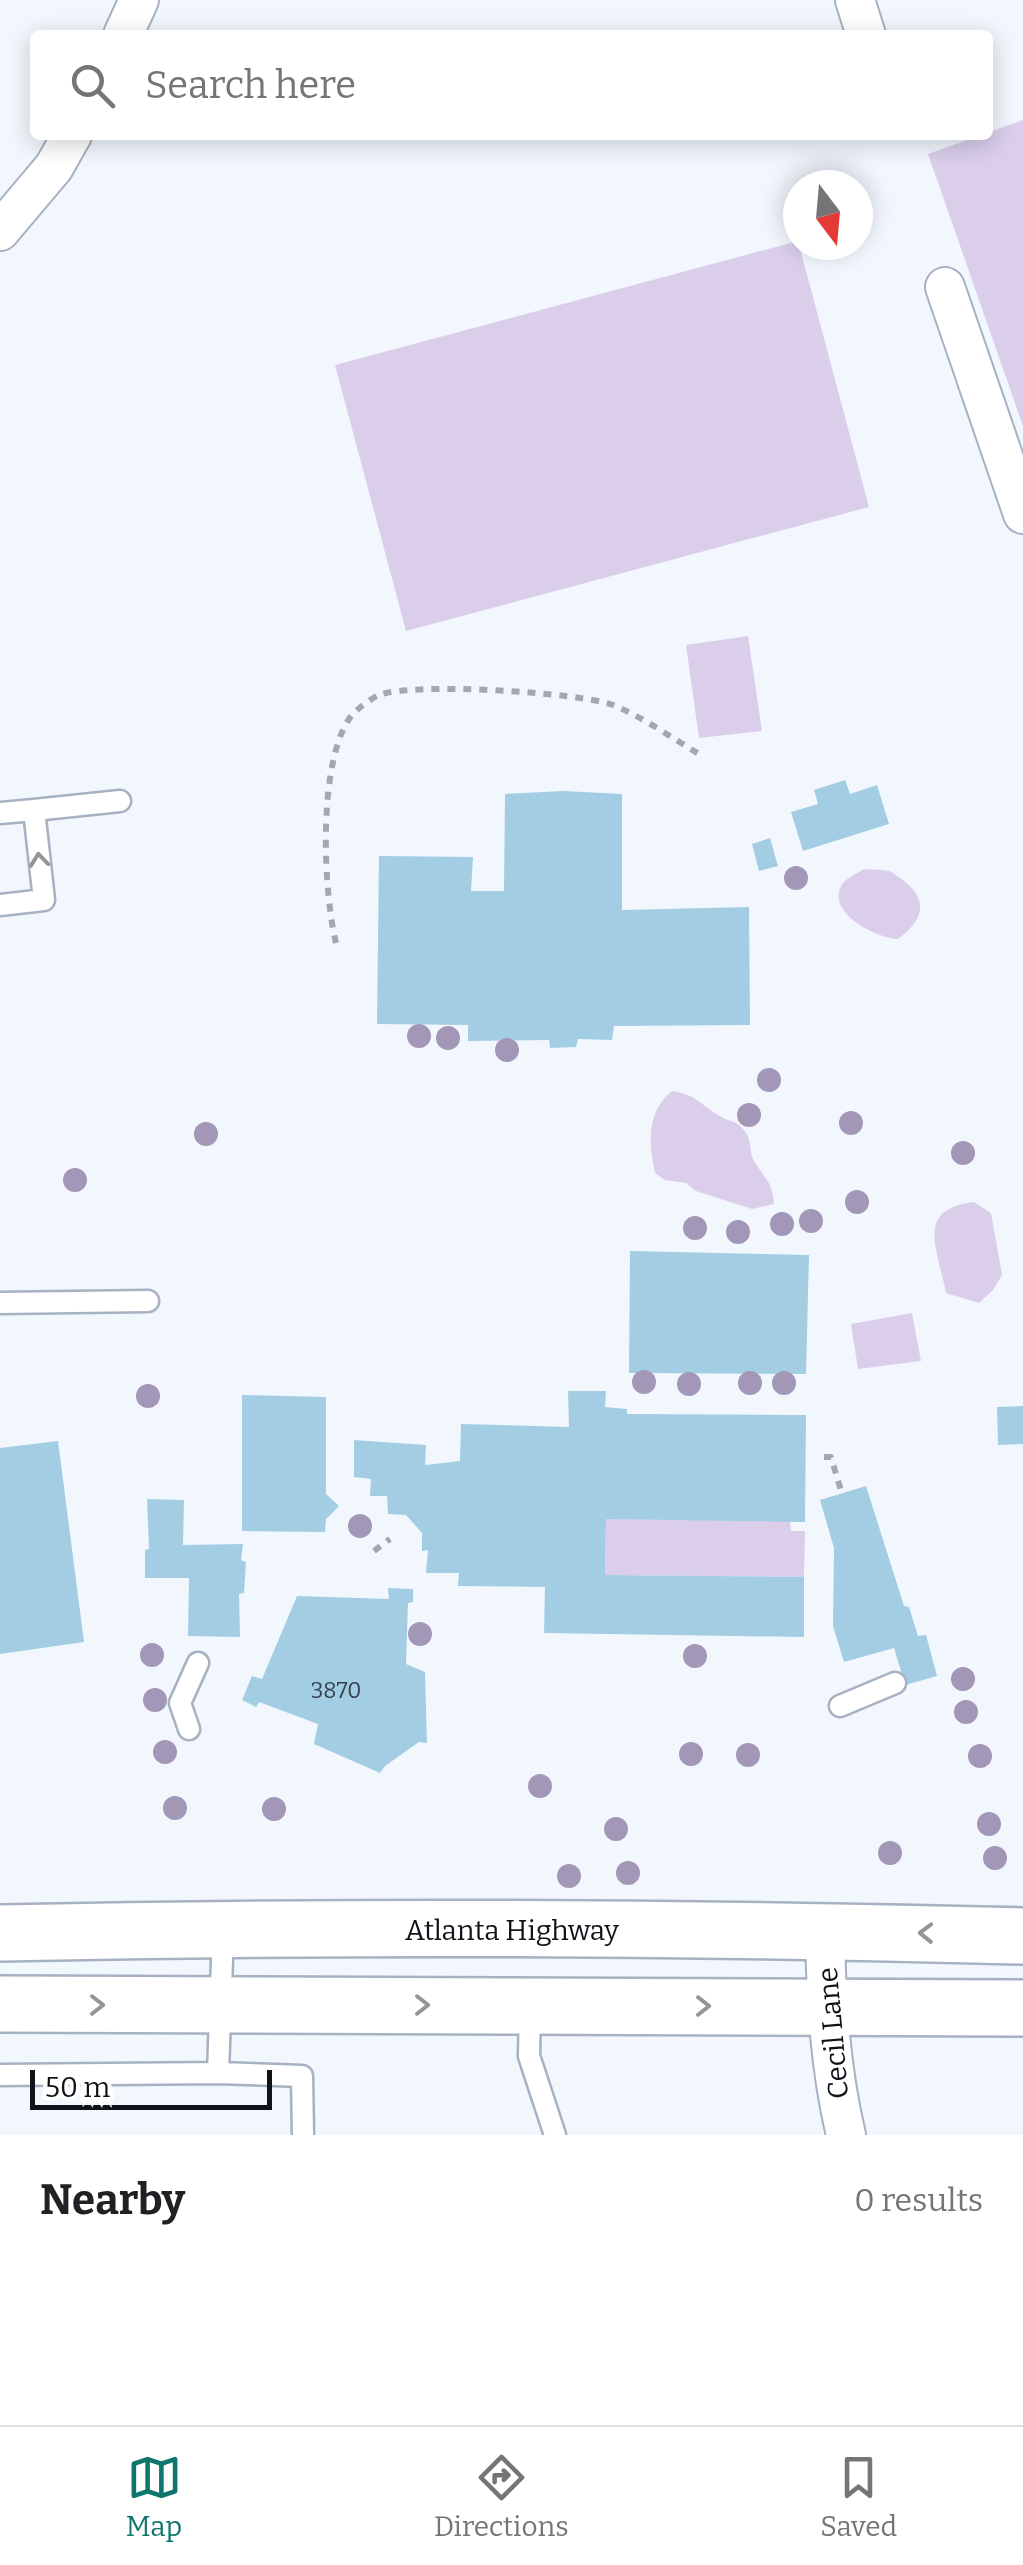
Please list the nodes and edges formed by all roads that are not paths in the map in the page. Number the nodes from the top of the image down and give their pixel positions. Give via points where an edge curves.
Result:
1 (139, 0) edge
2 (856, 0) edge
3 (125, 30) edge
4 (865, 30) edge
5 (69, 140) edge
6 (0, 231) edge
7 (945, 286) dead end
8 (1023, 514) edge
9 (120, 801) dead end
10 (34, 810) junction
11 (0, 814) edge
12 (0, 905) edge
13 (148, 1301) dead end
14 (0, 1303) edge
15 (198, 1663) dead end
16 (896, 1683) dead end
17 (840, 1706) dead end
18 (189, 1728) dead end
19 (224, 1929) junction
20 (824, 1931) junction
21 (0, 1932) edge
22 (1023, 1936) edge
23 (0, 2004) edge
24 (220, 2005) junction
25 (530, 2006) junction
26 (826, 2006) junction
27 (1023, 2008) edge
28 (218, 2074) junction
29 (0, 2075) edge
30 (303, 2135) edge
31 (555, 2135) edge
32 (846, 2135) edge

1 - 3 street
2 - 4 street
5 - 6 street
7 - 8 street
9 - 10 lane
10 - 11 lane
12 -> 10 lane via 44,900
13 - 14 lane
15 - 18 lane via 180,1703
16 - 17 lane
19 - 20 main road, Atlanta Highway
19 - 21 main road, Atlanta Highway
19 - 24 lane
22 -> 20 main road, Atlanta Highway
20 - 26 street, Cecil Lane
23 -> 24 main road
24 -> 25 main road
24 - 28 lane
25 -> 26 main road
25 - 31 lane via 528,2056
26 - 27 main road
26 - 32 street, Cecil Lane
28 - 29 lane
28 - 30 lane via 302,2076

